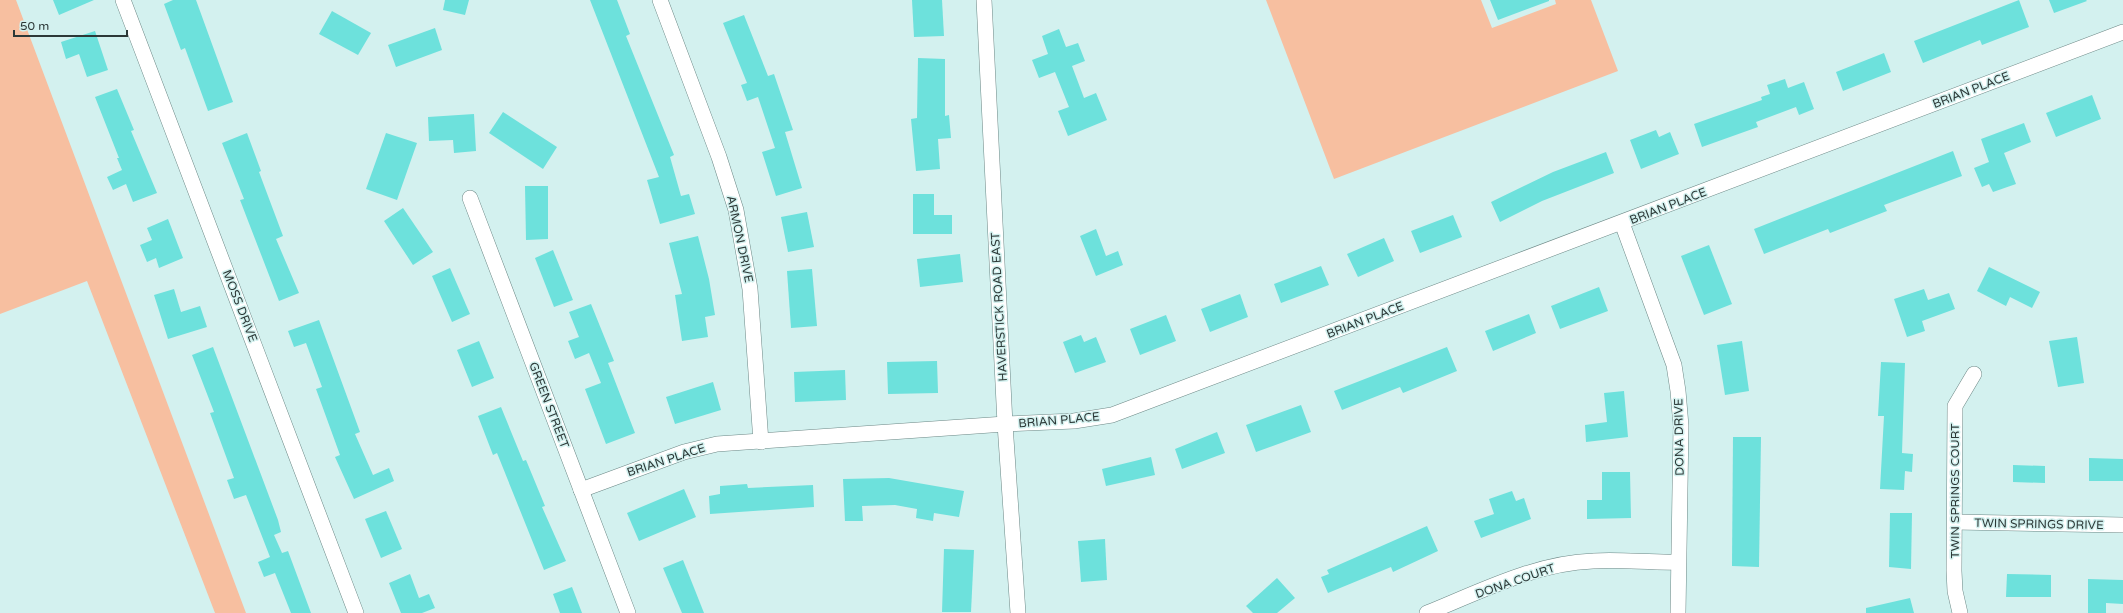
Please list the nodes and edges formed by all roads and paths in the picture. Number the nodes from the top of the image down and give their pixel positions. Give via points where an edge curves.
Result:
1 (123, 0) edge
2 (660, 0) edge
3 (984, 0) edge
4 (2123, 32) edge
5 (470, 198) dead end
6 (1622, 223) junction
7 (1974, 374) dead end
8 (1005, 424) junction
9 (761, 442) junction
10 (581, 490) junction
11 (1954, 522) junction
12 (2123, 525) edge
13 (1678, 562) junction
14 (356, 613) edge
15 (628, 613) edge
16 (1018, 613) edge
17 (1427, 613) edge
18 (1678, 613) edge
19 (1960, 613) edge

1 - 14 street, MOSS DRIVE
2 - 9 street, ARMON DRIVE via 719,157 736,210 750,289
3 - 8 street, HAVERSTICK ROAD EAST
4 - 6 street, BRIAN PLACE
5 - 10 street, GREEN STREET
6 - 8 street, BRIAN PLACE via 1112,415 1074,421
6 - 13 street, DONA DRIVE via 1674,365 1681,426
7 - 11 street, TWIN SPRINGS COURT via 1955,406
8 - 9 street, BRIAN PLACE
8 - 16 street, HAVERSTICK ROAD EAST
9 - 10 street, BRIAN PLACE via 717,444 684,452
10 - 15 street, GREEN STREET
11 - 12 street, TWIN SPRINGS DRIVE
11 - 19 street, TWIN SPRINGS COURT via 1955,591
13 - 17 street, DONA COURT via 1592,561 1560,565 1529,573
13 - 18 street, DONA DRIVE

